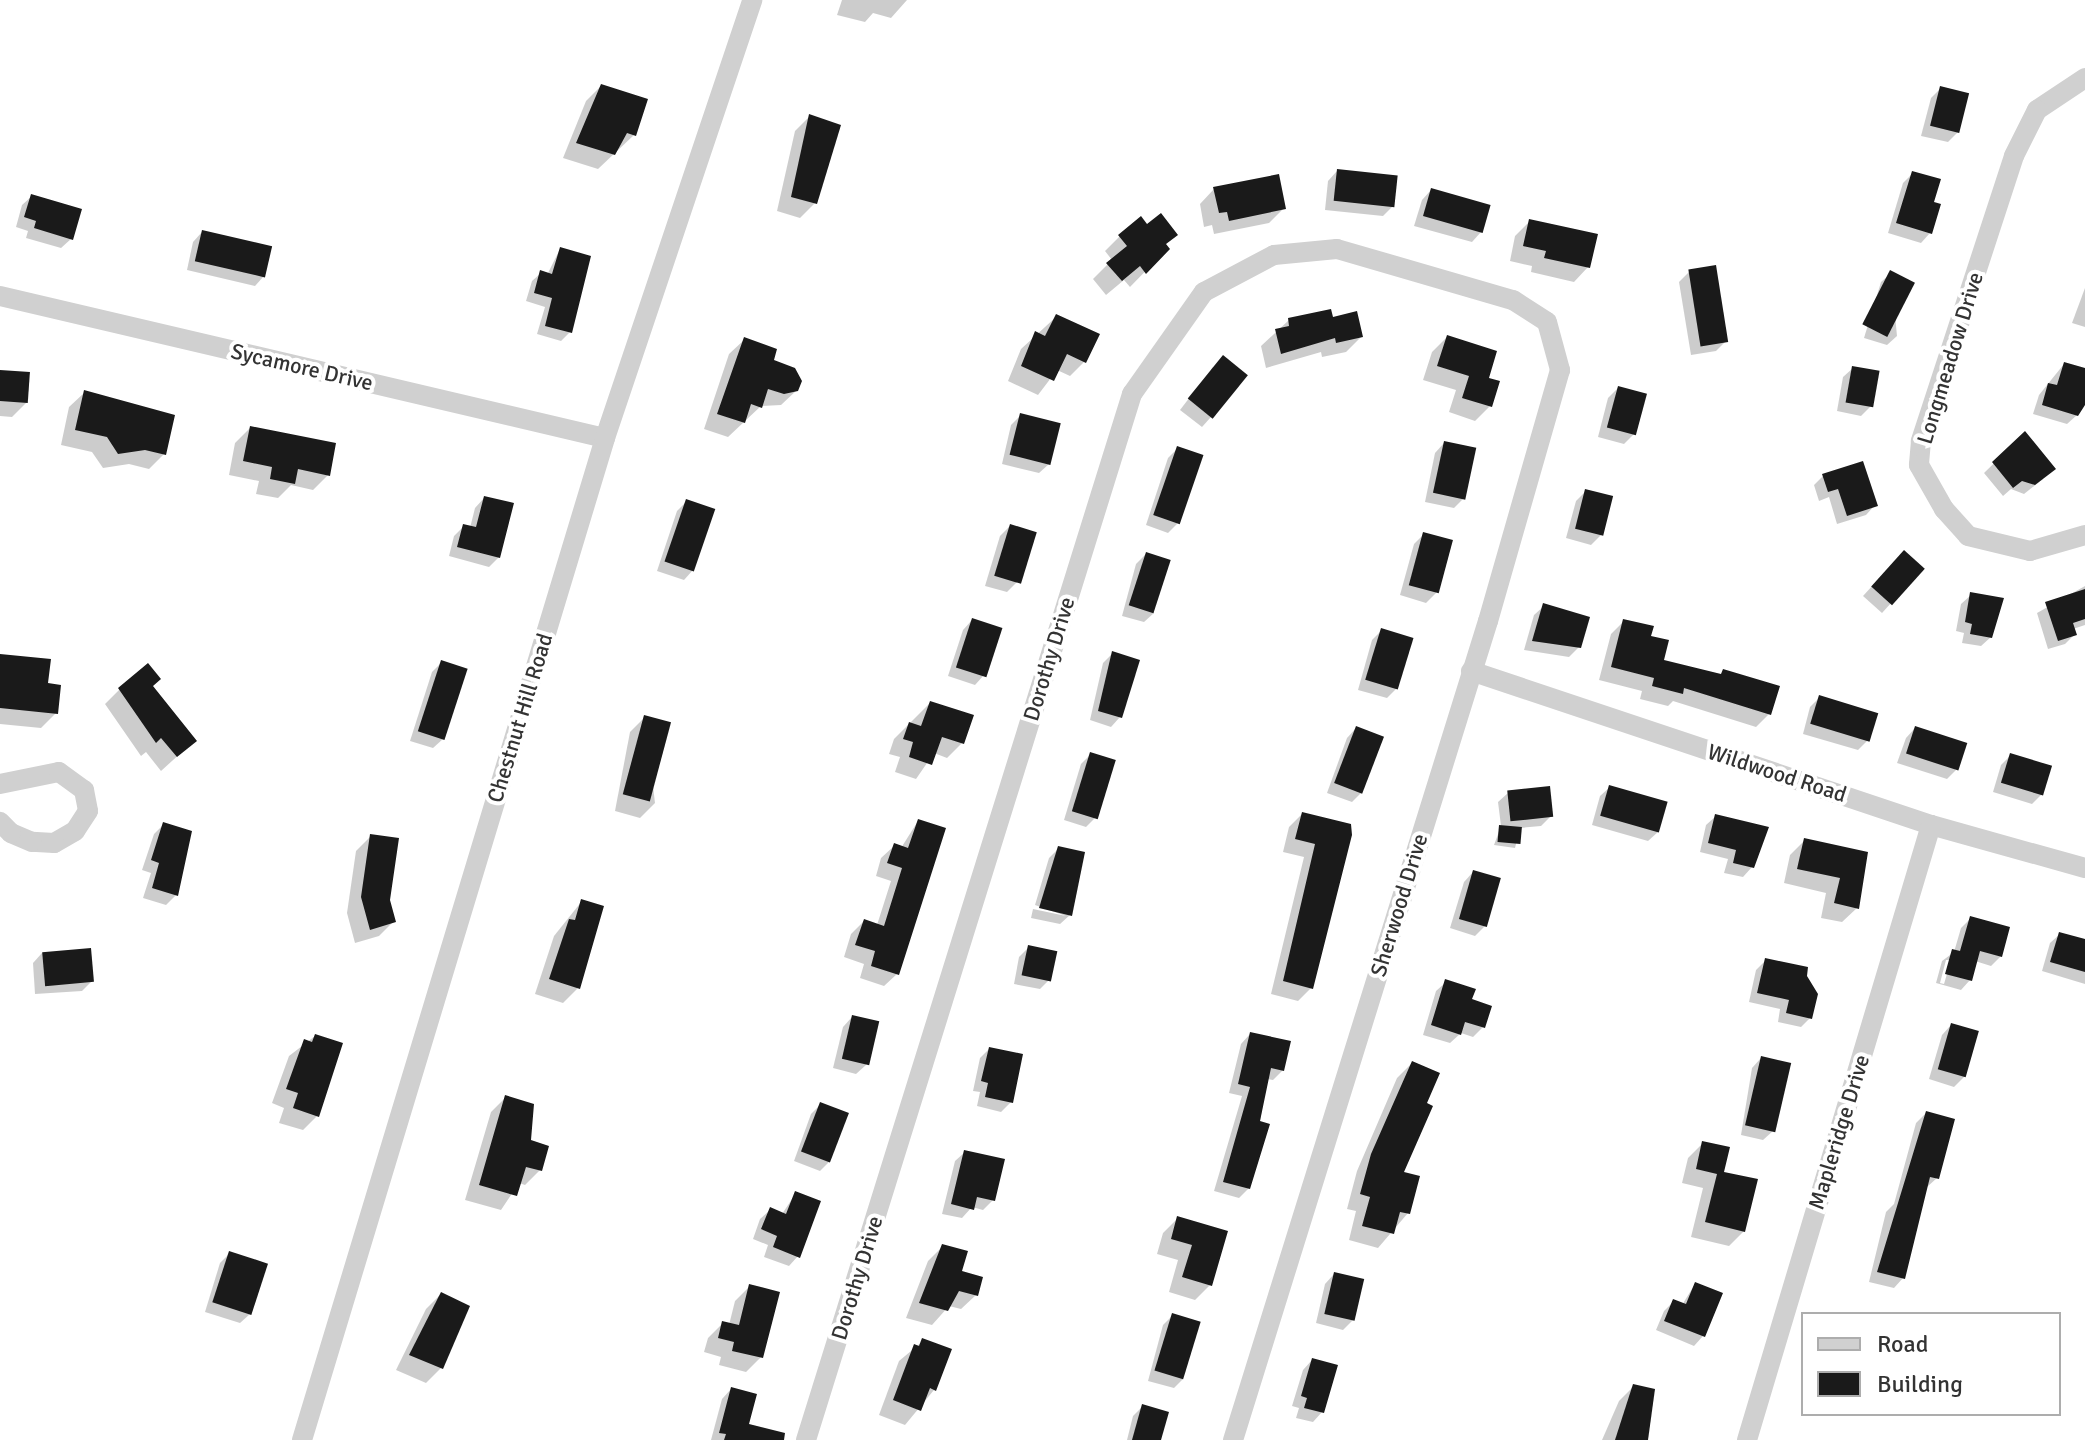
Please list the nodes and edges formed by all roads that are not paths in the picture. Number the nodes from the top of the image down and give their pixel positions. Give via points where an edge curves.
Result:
1 (752, 0) edge
2 (2085, 78) edge
3 (0, 296) edge
4 (1560, 370) joint
5 (605, 438) junction
6 (2085, 535) edge
7 (1471, 671) junction
8 (0, 784) edge
9 (0, 822) edge
10 (1931, 825) junction
11 (2085, 868) edge
12 (302, 1440) edge
13 (806, 1440) edge
14 (1233, 1440) edge
15 (1747, 1440) edge

1 - 5 street, Chestnut Hill Road
2 - 6 street, Longmeadow Drive via 2037,110 2014,156 1921,441 1919,465 1944,509 1968,536 2030,551
3 - 5 street, Sycamore Drive
4 - 7 street, Sherwood Drive
4 - 13 street, Dorothy Drive via 1547,322 1513,300 1337,249 1274,255 1204,292 1186,317 1132,394
5 - 12 street, Chestnut Hill Road
7 - 10 street, Wildwood Road
7 - 14 street, Sherwood Drive
8 - 9 street via 59,772 84,790 88,811 75,831 54,843 32,842
10 - 11 street, Wildwood Road
10 - 15 street, Mapleridge Drive

